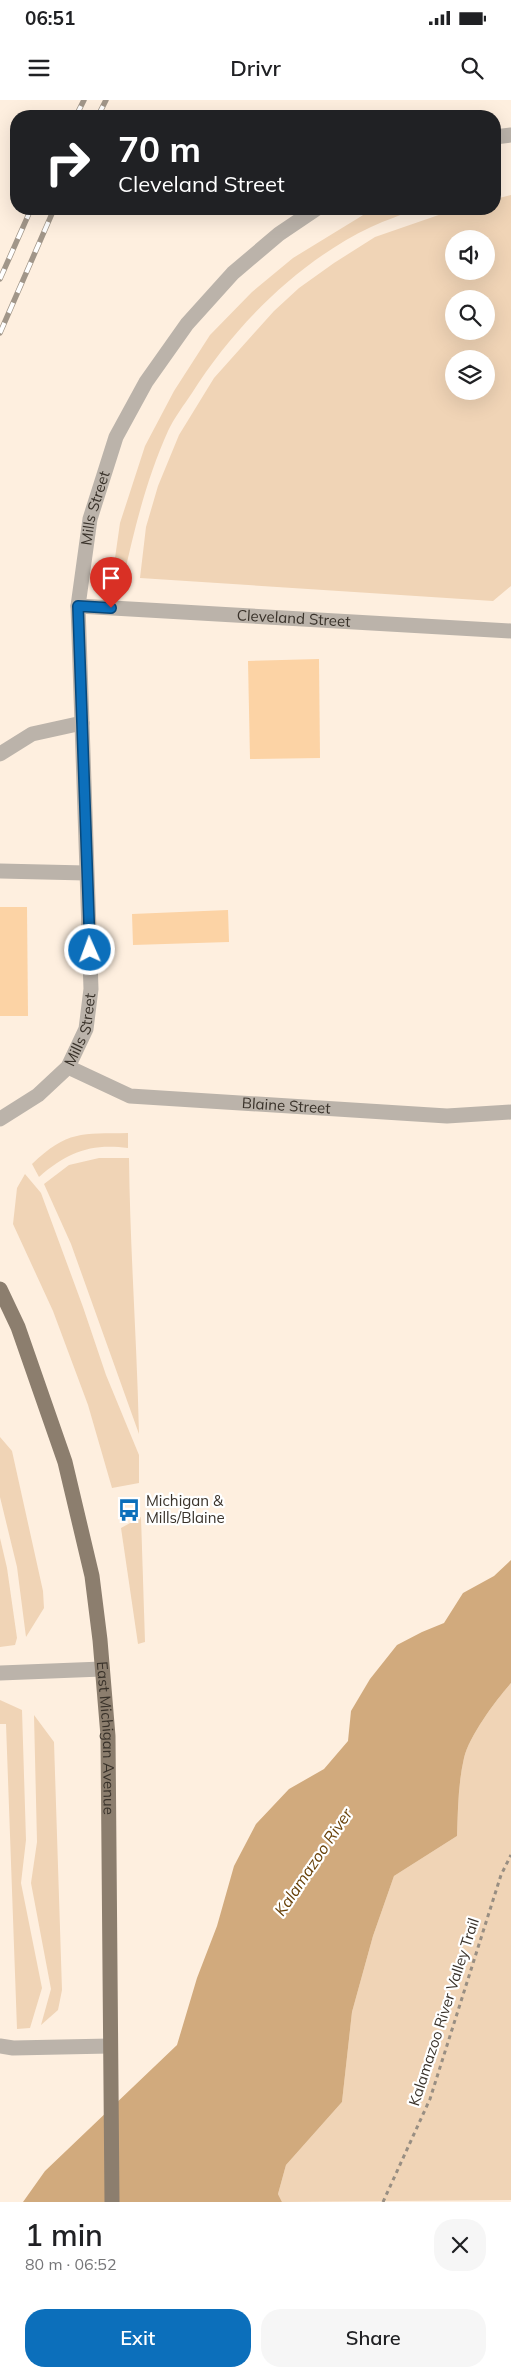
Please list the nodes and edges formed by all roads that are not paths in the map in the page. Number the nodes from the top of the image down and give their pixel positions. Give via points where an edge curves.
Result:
1 (307, 215) edge
2 (78, 606) junction
3 (511, 631) edge
4 (82, 723) junction
5 (0, 754) edge
6 (0, 871) edge
7 (86, 873) junction
8 (68, 1068) junction
9 (511, 1112) edge
10 (0, 1119) edge
11 (0, 1290) edge
12 (102, 1669) junction
13 (0, 1673) edge
14 (0, 2046) edge
15 (110, 2046) junction
16 (112, 2202) edge

1 - 2 street, Mills Street via 233,273 187,324 146,382 116,437 90,519
2 - 3 street, Cleveland Street
2 - 4 street, Mills Street
4 - 5 street via 32,734
4 - 7 street, Mills Street
6 - 7 street
7 - 8 street, Mills Street via 91,989 86,1029
8 - 9 street, Blaine Street via 130,1096 447,1116
8 - 10 street, Mills Street via 38,1095
11 - 12 main road, East Michigan Avenue via 18,1327 65,1462 92,1576
12 - 13 street
12 - 15 main road, East Michigan Avenue via 108,1736
14 - 15 street
15 - 16 main road, East Michigan Avenue

